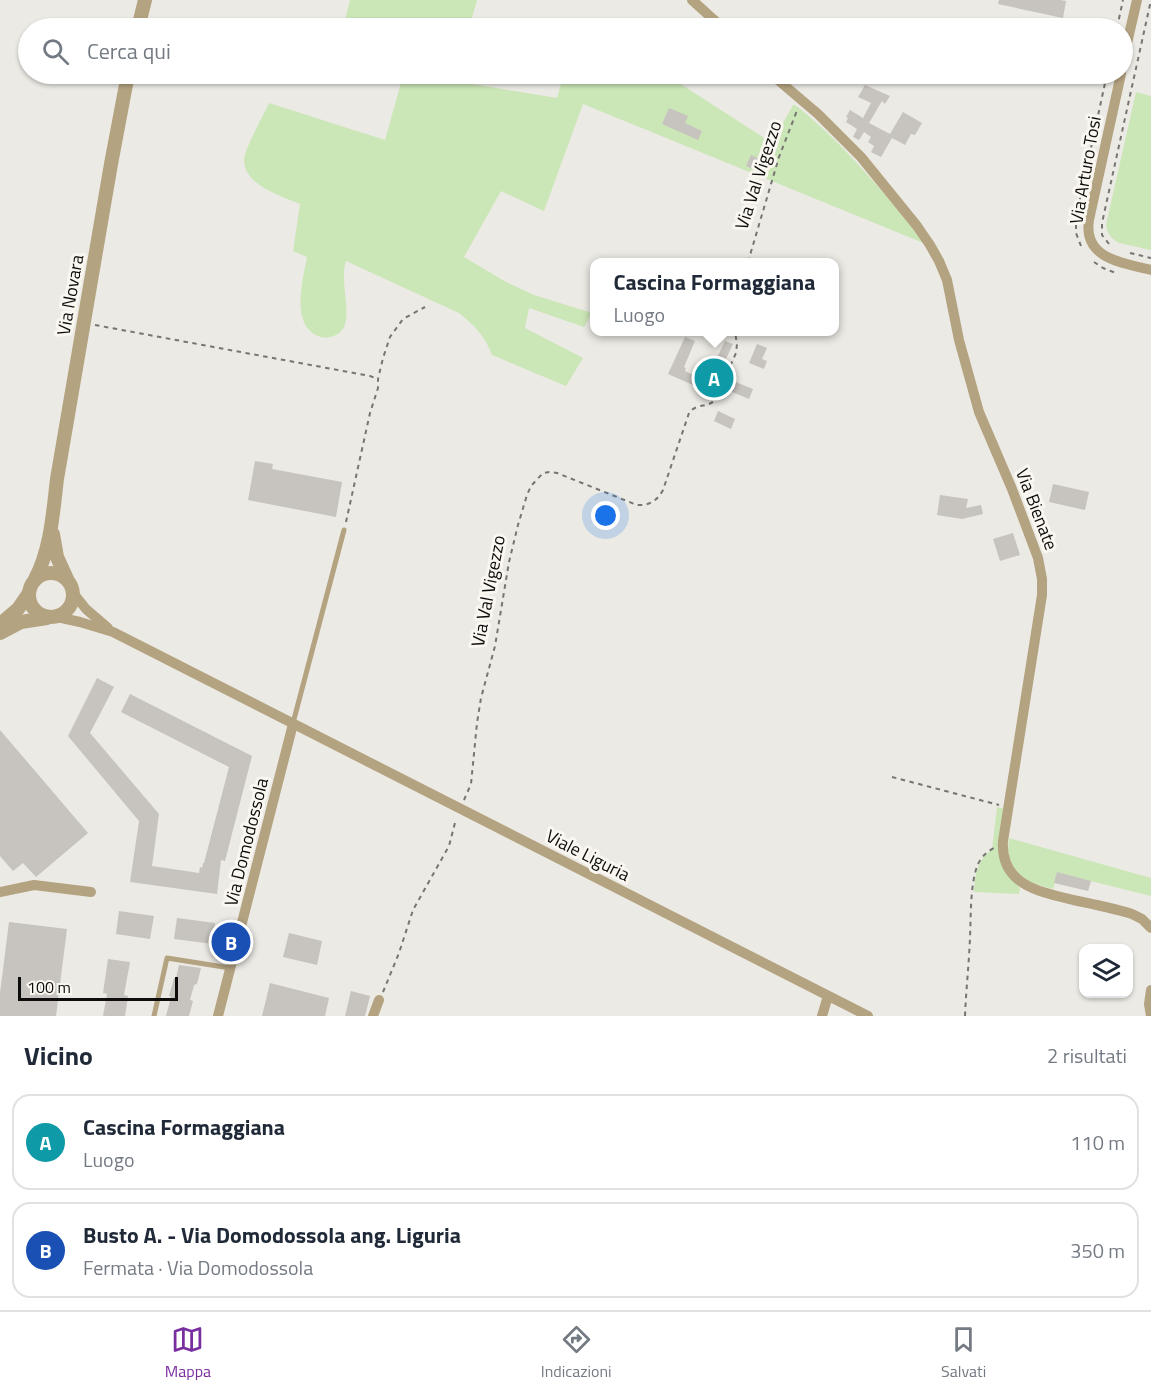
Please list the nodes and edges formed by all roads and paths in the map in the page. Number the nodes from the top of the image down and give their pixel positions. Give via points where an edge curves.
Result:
1 (145, 0) edge
2 (692, 0) edge
3 (1123, 0) edge
4 (1137, 0) edge
5 (1151, 0) edge
6 (140, 18) edge
7 (712, 18) edge
8 (1119, 18) edge
9 (1133, 18) edge
10 (1133, 82) edge
11 (126, 84) edge
12 (783, 84) edge
13 (1119, 84) edge
14 (1133, 84) edge
15 (802, 100) junction
16 (1111, 246) dead end
17 (1121, 251) dead end
18 (749, 258) edge
19 (1151, 258) edge
20 (1151, 270) edge
21 (425, 307) dead end
22 (84, 323) junction
23 (736, 336) edge
24 (378, 379) junction
25 (51, 523) junction
26 (344, 530) joint
27 (35, 579) junction
28 (67, 579) junction
29 (29, 593) junction
30 (74, 594) junction
31 (53, 617) junction
32 (0, 624) edge
33 (113, 632) junction
34 (0, 633) edge
35 (293, 724) junction
36 (892, 777) dead end
37 (1008, 807) junction
38 (461, 809) junction
39 (1003, 846) junction
40 (0, 892) edge
41 (91, 892) dead end
42 (1151, 928) edge
43 (230, 968) junction
44 (1151, 990) edge
45 (828, 996) junction
46 (379, 1000) joint
47 (154, 1016) edge
48 (218, 1016) edge
49 (373, 1016) edge
50 (822, 1016) edge
51 (868, 1016) edge
52 (965, 1016) edge
53 (1151, 1016) edge

1 - 6 street
2 - 7 street
3 - 8 path
4 - 9 street
5 - 10 path
11 - 22 street, Via Novara
12 - 15 street, Via Bienate
13 - 20 street, Via Arturo Tosi via 1088,231 1098,250 1108,258
14 - 16 path via 1102,223 1102,235
15 - 18 path, Via Val Vigezzo via 779,157
15 - 37 street, Via Bienate via 861,157 939,261 979,412 1038,558 1042,596
17 - 19 path
21 - 24 path via 403,319 390,337
22 - 24 path
22 - 25 street, Via Novara
23 - 38 path, Via Val Vigezzo via 736,353 715,400 694,407 689,413 663,490 654,502 637,505 550,472 543,473 531,486 509,562 495,646 481,699 471,784
24 - 26 path
25 - 27 street, Via Novara
25 - 28 street, Via Novara via 55,553
26 - 35 lane
27 - 28 street via 55,573
27 - 29 street
28 - 30 street
29 - 31 street via 33,608 42,616
29 - 32 street
30 - 31 street via 70,608
30 - 33 street, Viale Liguria
31 - 33 street, Viale Liguria
31 - 34 street via 21,622
33 - 35 street, Viale Liguria
35 - 38 street, Viale Liguria
35 - 43 street, Via Domodossola
36 - 37 path
37 - 39 street, Via Bienate
38 - 45 street, Viale Liguria
38 - 46 path, Via Val Vigezzo via 449,846 412,910
39 - 42 street, Via Bienate via 1009,870 1029,887 1132,914
39 - 52 path via 985,853 977,867
40 - 41 street via 34,885
43 - 47 lane via 167,958
43 - 48 street, Via Domodossola
44 - 53 street
45 - 50 street
45 - 51 street, Viale Liguria
46 - 49 street

